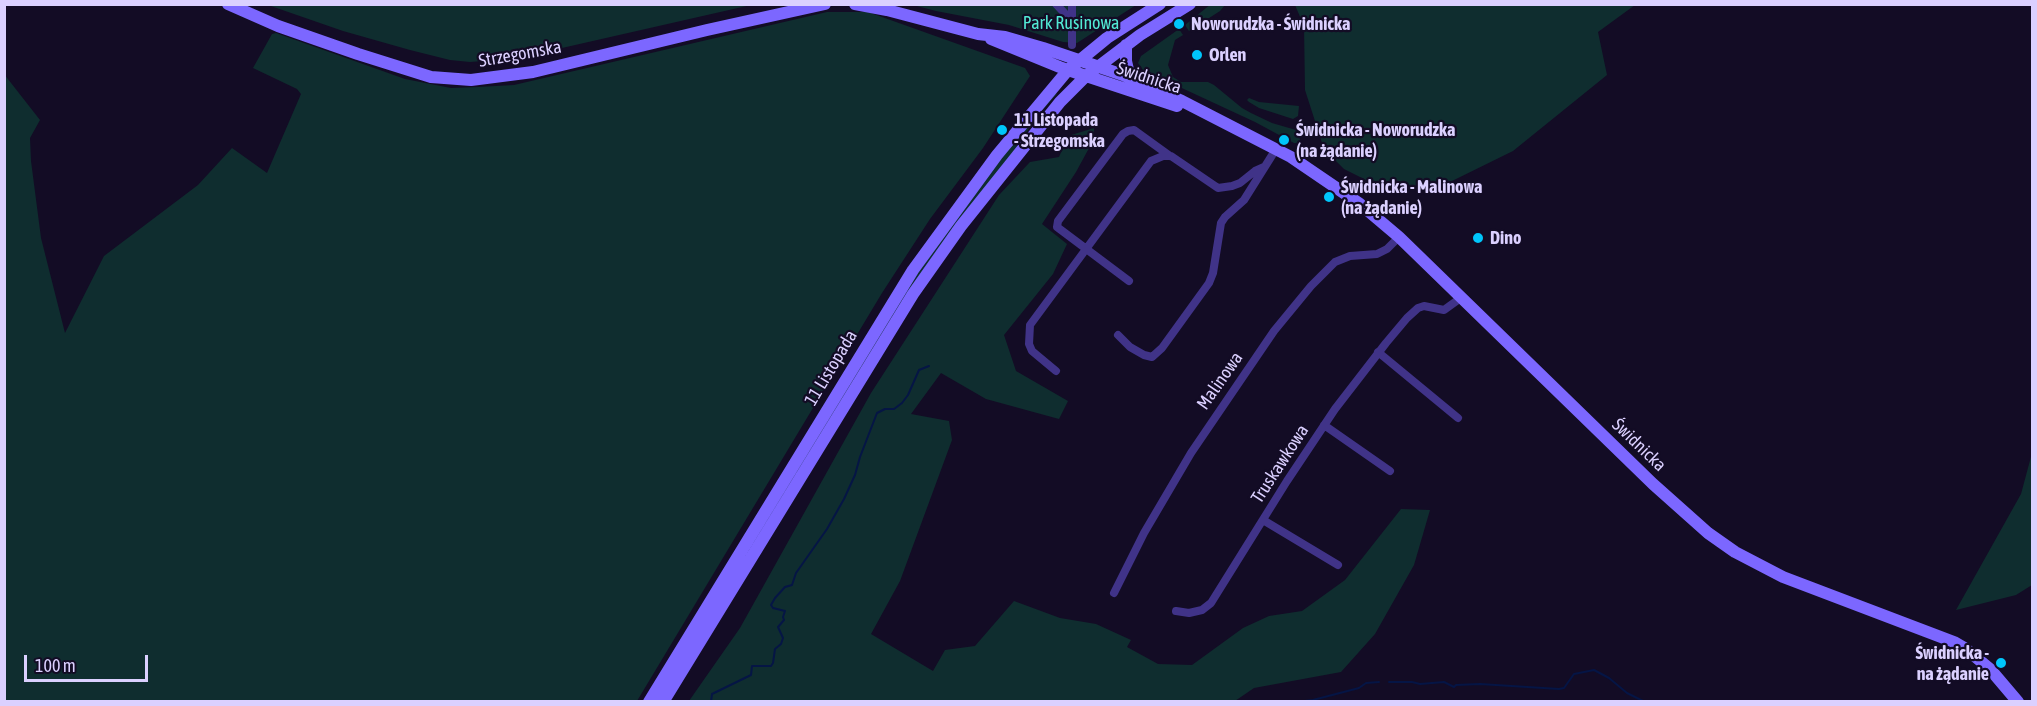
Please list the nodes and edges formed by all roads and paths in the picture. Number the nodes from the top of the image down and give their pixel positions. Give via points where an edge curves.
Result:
1 (228, 4) edge
2 (825, 4) edge
3 (855, 4) edge
4 (1056, 4) edge
5 (1072, 4) edge
6 (1160, 4) edge
7 (1190, 4) edge
8 (1070, 19) junction
9 (978, 34) junction
10 (1072, 45) dead end
11 (1126, 45) junction
12 (1078, 60) junction
13 (1046, 62) junction
14 (1096, 67) junction
15 (1068, 70) junction
16 (1086, 76) junction
17 (1130, 78) junction
18 (1051, 88) junction
19 (1218, 120) junction
20 (1276, 148) junction
21 (1171, 156) junction
22 (1264, 166) junction
23 (1399, 237) junction
24 (1086, 249) junction
25 (1129, 281) dead end
26 (1462, 297) junction
27 (1118, 335) dead end
28 (1378, 352) junction
29 (1056, 371) dead end
30 (1458, 418) dead end
31 (1324, 425) junction
32 (1390, 471) dead end
33 (1263, 520) junction
34 (1338, 565) dead end
35 (1114, 593) dead end
36 (1176, 611) dead end
37 (649, 702) edge
38 (663, 702) edge
39 (2018, 702) edge

1 - 2 main road, Strzegomska via 278,27 358,54 431,76 471,80 533,72
3 - 9 main road
4 - 8 street
5 - 8 street
6 - 12 main road, 11 Listopada
7 - 11 main road, 11 Listopada
8 - 10 street
9 - 12 main road via 1005,37
9 - 13 main road
11 - 14 main road, 11 Listopada
11 - 17 main road
12 - 14 main road
12 - 15 main road, 11 Listopada
13 - 15 main road
13 - 18 main road
14 - 16 main road, 11 Listopada
14 - 17 main road, Świdnicka
15 - 16 main road, Świdnicka
15 - 18 main road, 11 Listopada
16 - 19 main road, Świdnicka
16 - 38 main road, 11 Listopada via 1060,102 961,226 913,294
17 - 19 main road, Świdnicka
18 - 37 main road, 11 Listopada via 908,278
19 - 20 main road, Świdnicka
20 - 22 street
20 - 23 main road, Świdnicka via 1340,190
21 - 22 street via 1218,188 1233,186
21 - 24 street via 1151,162
21 - 24 street via 1134,130 1123,134 1058,220 1057,227
22 - 27 street via 1244,200 1221,223 1209,283 1162,348 1152,357 1144,355
23 - 26 main road, Świdnicka
23 - 35 street, Malinowa via 1377,254 1350,256 1335,262 1274,331 1185,462
24 - 25 street
24 - 29 street via 1030,325 1032,351
26 - 28 street, Truskawkowa via 1444,310 1418,308
26 - 39 main road, Świdnicka via 1667,498 1721,543 1783,577 1954,642 1990,669
28 - 30 street
28 - 31 street, Truskawkowa
31 - 32 street, Truskawkowa
31 - 33 street, Truskawkowa
33 - 34 street, Truskawkowa
33 - 36 street, Truskawkowa via 1211,603 1189,613

